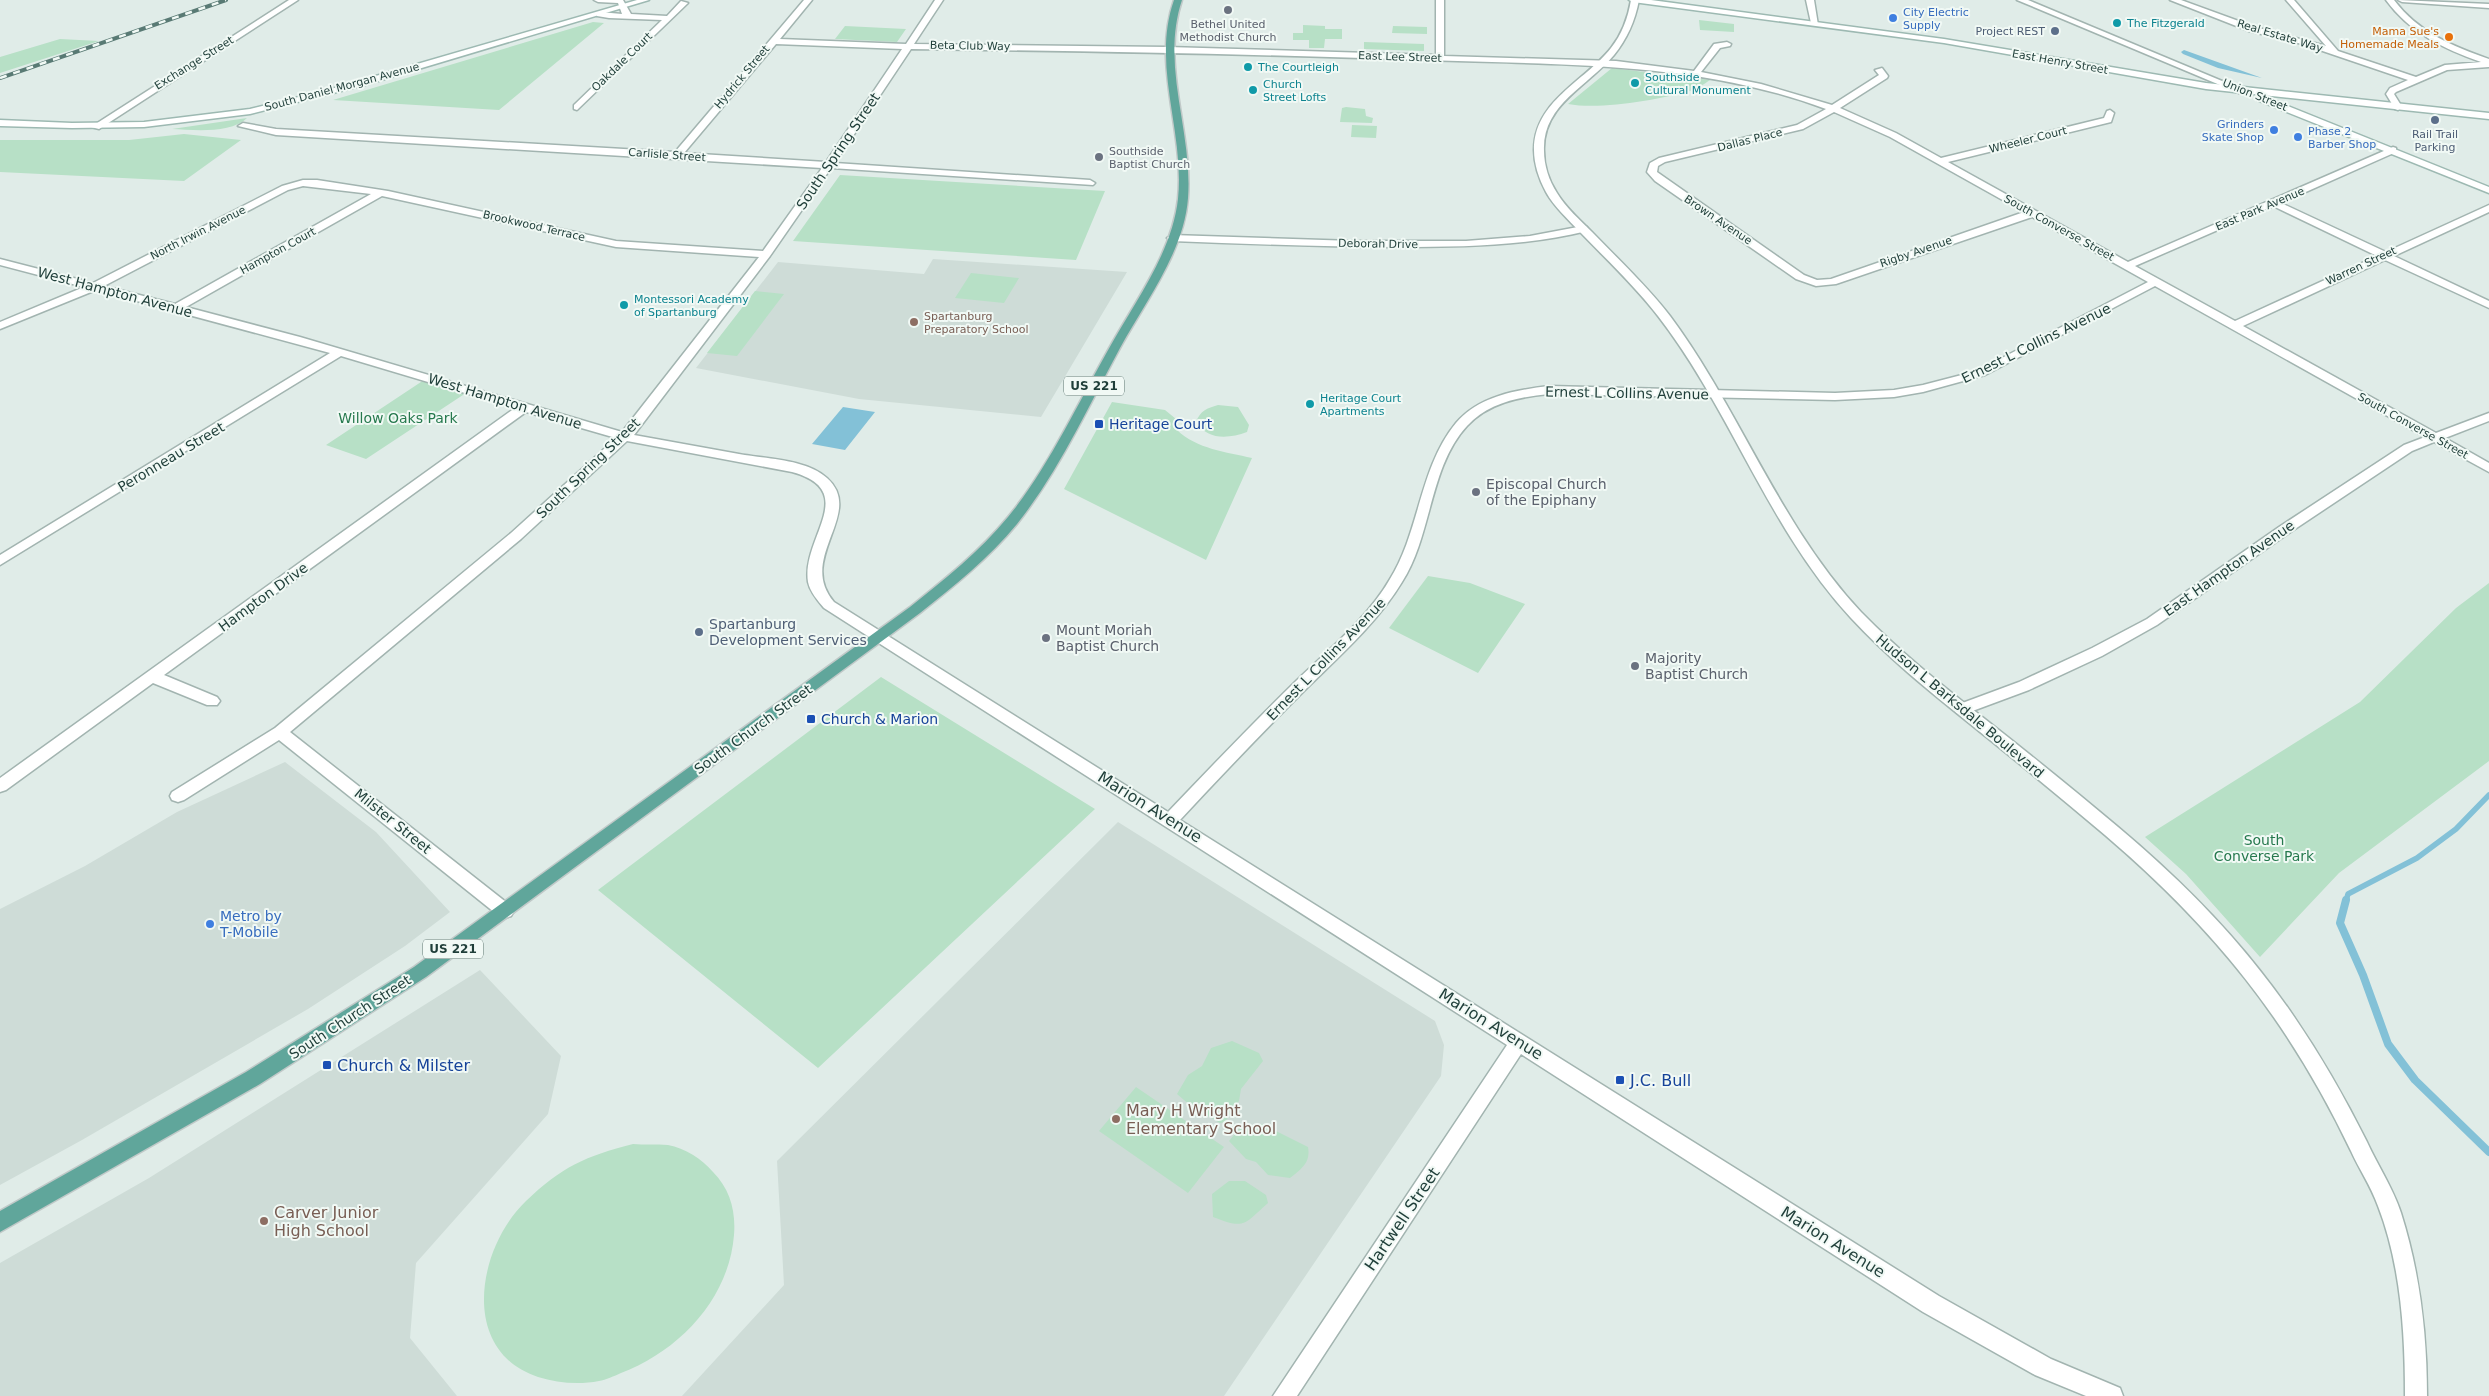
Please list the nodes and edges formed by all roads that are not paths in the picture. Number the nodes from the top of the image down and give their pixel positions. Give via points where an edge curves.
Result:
1 (294, 0) edge
2 (598, 0) edge
3 (645, 0) edge
4 (808, 0) edge
5 (939, 0) edge
6 (1178, 0) edge
7 (1440, 0) edge
8 (1634, 0) edge
9 (1810, 0) edge
10 (2021, 0) edge
11 (2174, 0) edge
12 (2290, 0) edge
13 (2390, 0) edge
14 (2402, 0) edge
15 (621, 2) edge
16 (684, 3) dead end
17 (2489, 6) edge
18 (600, 14) junction
19 (628, 16) junction
20 (668, 18) junction
21 (1814, 23) junction
22 (773, 41) junction
23 (1727, 44) dead end
24 (908, 45) junction
25 (1168, 49) junction
26 (2336, 53) junction
27 (1440, 58) junction
28 (1602, 63) junction
29 (2489, 63) edge
30 (1879, 70) dead end
31 (1697, 72) junction
32 (2415, 80) junction
33 (2242, 91) junction
34 (577, 107) dead end
35 (2398, 107) junction
36 (1834, 108) junction
37 (2110, 113) dead end
38 (2489, 116) edge
39 (0, 123) edge
40 (243, 126) dead end
41 (96, 127) junction
42 (2393, 150) junction
43 (677, 155) junction
44 (1662, 160) joint
45 (1941, 161) junction
46 (828, 166) junction
47 (1090, 183) dead end
48 (304, 184) joint
49 (2489, 190) edge
50 (380, 193) junction
51 (2274, 203) junction
52 (2489, 208) edge
53 (2032, 213) junction
54 (1583, 228) junction
55 (1172, 238) junction
56 (766, 254) junction
57 (2384, 255) junction
58 (0, 262) edge
59 (2127, 266) junction
60 (1800, 277) joint
61 (2155, 282) junction
62 (94, 287) junction
63 (2489, 305) edge
64 (176, 308) junction
65 (0, 326) edge
66 (2234, 326) junction
67 (340, 352) junction
68 (1714, 395) junction
69 (525, 407) junction
70 (2489, 417) edge
71 (624, 437) junction
72 (2434, 438) junction
73 (2489, 468) edge
74 (0, 560) edge
75 (880, 636) junction
76 (152, 677) junction
77 (212, 701) dead end
78 (1962, 709) junction
79 (280, 732) junction
80 (0, 786) edge
81 (178, 796) dead end
82 (1170, 820) junction
83 (504, 911) junction
84 (1519, 1042) junction
85 (0, 1222) edge
86 (1284, 1396) edge
87 (2112, 1396) edge
88 (2416, 1396) edge

1 - 41 street, Exchange Street
2 - 15 street
3 - 15 street, South Daniel Morgan Avenue
4 - 22 street, Hydrick Street
5 - 24 street, South Spring Street
6 - 25 main road, South Church Street / US 221 via 1169,30
7 - 27 street
8 - 21 street, East Henry Street
8 - 28 street, Hudson L Barksdale Boulevard via 1628,26
9 - 21 street
10 - 33 street, Union Street
11 - 26 street, Real Estate Way via 2252,29
12 - 26 street
13 - 29 street via 2420,32
14 - 17 street
15 - 18 street, South Daniel Morgan Avenue
15 - 19 street
16 - 20 street, Oakdale Court
18 - 19 street, Oakdale Court
18 - 41 street, South Daniel Morgan Avenue via 293,102 193,120
19 - 20 street, Oakdale Court
20 - 34 street, Oakdale Court
21 - 33 street, East Henry Street via 1944,41
22 - 24 street, Beta Club Way
22 - 43 street, Hydrick Street
23 - 31 street via 1717,46
24 - 25 street, Beta Club Way
24 - 46 street, South Spring Street
25 - 27 street, East Lee Street
25 - 55 main road, South Church Street / US 221 via 1183,172 1183,198
26 - 32 street, Real Estate Way
27 - 28 street, East Lee Street
28 - 31 street, South Converse Street
28 - 54 street, Hudson L Barksdale Boulevard via 1555,105 1540,131 1538,146 1551,192
29 - 32 street via 2451,66
30 - 36 street, Dallas Place via 1884,76
31 - 36 street, South Converse Street via 1761,86
32 - 35 street via 2390,92
33 - 35 street, East Henry Street
33 - 42 street, Union Street
35 - 38 street, East Henry Street
36 - 44 street, Dallas Place via 1792,129
36 - 45 street, South Converse Street via 1872,124
37 - 45 street, Wheeler Court via 2108,120
39 - 41 street, South Daniel Morgan Avenue
40 - 43 street, Carlisle Street via 276,132
42 - 49 street, Union Street
42 - 51 street, East Park Avenue
43 - 46 street, Carlisle Street
44 - 60 street, Brown Avenue via 1651,169 1654,176
45 - 53 street, South Converse Street
46 - 47 street, Carlisle Street
46 - 56 street, South Spring Street
48 - 50 street, Brookwood Terrace via 317,183
48 - 62 street, North Irwin Avenue via 285,188
50 - 56 street, Brookwood Terrace via 616,244
50 - 64 street, Hampton Court
51 - 57 street
51 - 59 street, East Park Avenue
52 - 57 street, Warren Street
53 - 59 street, South Converse Street
53 - 60 street, Rigby Avenue via 1832,282 1816,283
54 - 55 street, Deborah Drive via 1521,240 1458,244
54 - 68 street, Hudson L Barksdale Boulevard via 1659,310
55 - 75 main road, South Church Street / US 221 via 1097,382 1020,511 971,564
56 - 71 street, South Spring Street via 688,359
57 - 63 street
57 - 66 street, Warren Street
58 - 62 street, West Hampton Avenue
59 - 61 street, South Converse Street
61 - 66 street, South Converse Street
61 - 68 street, Ernest L Collins Avenue via 1981,373 1955,383 1890,395 1852,397
62 - 64 street, West Hampton Avenue
62 - 65 street, North Irwin Avenue
64 - 67 street, West Hampton Avenue
66 - 72 street, South Converse Street
67 - 69 street, West Hampton Avenue
67 - 74 street, Peronneau Street
68 - 78 street, Hudson L Barksdale Boulevard via 1827,582 1877,638
68 - 82 street, Ernest L Collins Avenue via 1549,390 1501,399 1472,415 1460,426 1444,452 1404,566 1390,591
69 - 71 street, West Hampton Avenue
69 - 76 street, Hampton Drive
70 - 72 street, East Hampton Avenue
71 - 75 street, West Hampton Avenue via 794,468 818,476 832,492 834,501 815,568 819,593 829,605
71 - 79 street, South Spring Street via 516,536
72 - 73 street, South Converse Street
72 - 78 street, East Hampton Avenue via 2408,448 2152,622 2024,686
75 - 82 street, Marion Avenue
75 - 83 main road, South Church Street / US 221
76 - 77 street
76 - 80 street, Hampton Drive
78 - 88 street, Hudson L Barksdale Boulevard via 2174,886 2248,966 2311,1053 2387,1200 2402,1252 2412,1305 2417,1360
79 - 81 street, South Spring Street
79 - 83 street, Milster Street
82 - 84 street, Marion Avenue
83 - 85 main road, South Church Street / US 221 via 420,972 312,1042
84 - 86 street, Hartwell Street
84 - 87 street, Marion Avenue via 1930,1304 2043,1367

